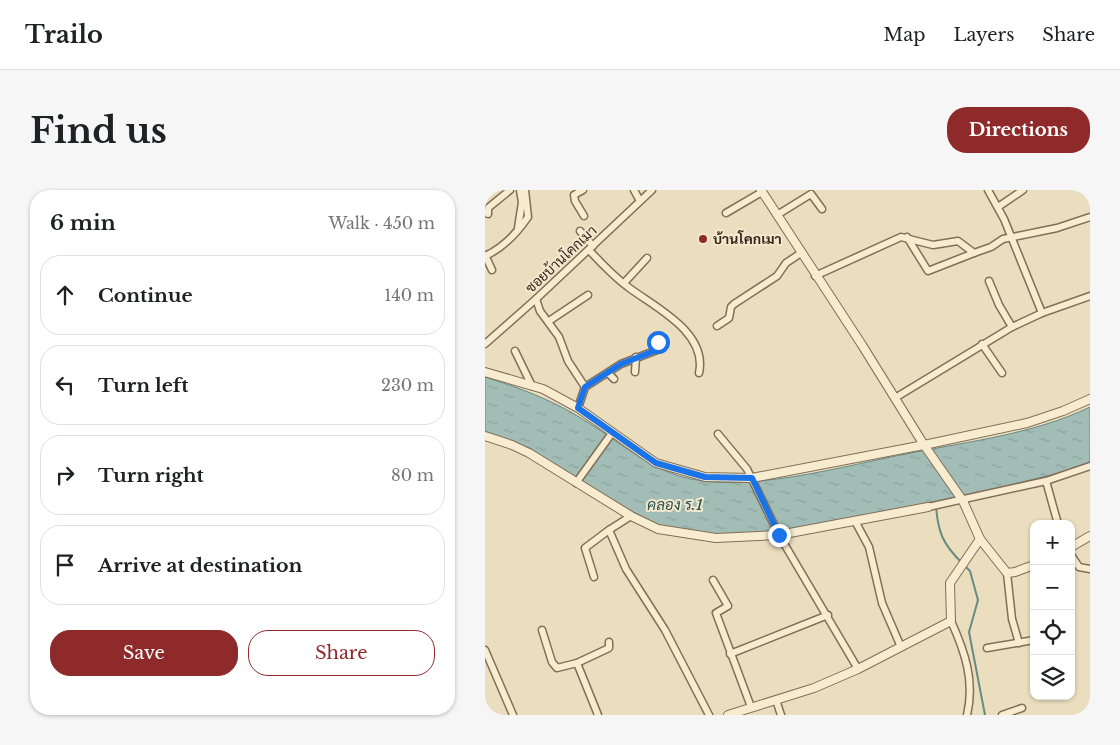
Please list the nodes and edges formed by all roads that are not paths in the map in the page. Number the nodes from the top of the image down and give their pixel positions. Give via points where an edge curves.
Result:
1 (510, 190) edge
2 (521, 190) edge
3 (525, 190) edge
4 (583, 190) edge
5 (634, 190) edge
6 (652, 190) edge
7 (988, 190) edge
8 (1023, 190) edge
9 (762, 191) edge
10 (640, 202) junction
11 (998, 207) junction
12 (822, 209) dead end
13 (726, 213) dead end
14 (488, 214) dead end
15 (777, 214) junction
16 (584, 216) dead end
17 (1090, 216) edge
18 (581, 231) dead end
19 (517, 232) junction
20 (907, 237) junction
21 (1012, 238) junction
22 (591, 248) junction
23 (974, 253) junction
24 (801, 254) junction
25 (485, 256) edge
26 (647, 258) dead end
27 (492, 270) dead end
28 (815, 276) junction
29 (989, 281) dead end
30 (624, 283) junction
31 (588, 295) dead end
32 (1090, 296) edge
33 (537, 299) junction
34 (1042, 313) junction
35 (549, 321) junction
36 (717, 326) dead end
37 (1012, 327) junction
38 (658, 342) dead end
39 (485, 343) edge
40 (982, 344) junction
41 (515, 351) dead end
42 (635, 358) junction
43 (485, 372) edge
44 (635, 372) dead end
45 (699, 373) dead end
46 (1001, 373) dead end
47 (609, 374) junction
48 (614, 379) dead end
49 (532, 386) junction
50 (585, 387) junction
51 (895, 398) junction
52 (1090, 399) edge
53 (578, 408) junction
54 (612, 433) junction
55 (718, 434) dead end
56 (485, 436) edge
57 (924, 445) junction
58 (1090, 466) edge
59 (752, 478) junction
60 (1046, 481) junction
61 (575, 483) junction
62 (963, 501) junction
63 (928, 507) joint
64 (631, 516) junction
65 (855, 520) junction
66 (1057, 520) edge
67 (609, 530) junction
68 (779, 535) junction
69 (1090, 536) edge
70 (980, 539) junction
71 (1075, 544) edge
72 (1075, 560) edge
73 (1030, 566) edge
74 (1090, 569) edge
75 (1007, 573) junction
76 (594, 577) dead end
77 (713, 580) dead end
78 (828, 615) junction
79 (951, 622) junction
80 (542, 630) dead end
81 (1030, 641) edge
82 (609, 642) dead end
83 (1019, 643) junction
84 (901, 647) junction
85 (987, 648) dead end
86 (485, 650) edge
87 (730, 654) junction
88 (577, 663) junction
89 (858, 669) junction
90 (775, 700) junction
91 (751, 707) junction
92 (1022, 708) dead end
93 (731, 714) edge
94 (513, 715) edge
95 (598, 715) edge
96 (709, 715) edge
97 (781, 715) edge
98 (967, 715) edge
99 (1002, 715) edge

1 - 14 street via 487,208
2 - 19 street
3 - 19 street via 528,216
4 - 16 street via 574,195
5 - 10 street
6 - 10 street, ซอยบ้านโคกเมา
7 - 11 street
8 - 11 street
9 - 13 street
9 - 15 street
10 - 22 street, ซอยบ้านโคกเมา
11 - 21 street
12 - 15 street via 811,194
15 - 24 street
17 - 21 street via 1057,228
18 - 22 street
19 - 25 street via 500,248
20 - 23 street via 933,245 961,242
20 - 23 street via 928,271
20 - 28 street via 885,243
21 - 23 street
21 - 34 street
22 - 30 street via 603,266
22 - 33 street, ซอยบ้านโคกเมา
24 - 28 street
24 - 36 street via 786,263 777,276 734,304 729,318
25 - 27 street
26 - 30 street
28 - 51 street
29 - 37 street
30 - 45 street via 688,335 698,349
31 - 35 street
32 - 34 street
33 - 35 street via 540,311
33 - 39 street, ซอยบ้านโคกเมา
34 - 37 street
35 - 50 street
37 - 40 street
38 - 42 street via 657,350
40 - 46 street
40 - 51 street
41 - 49 street
42 - 44 street
42 - 47 street
43 - 49 street
47 - 48 street
47 - 50 street
49 - 53 street
50 - 53 street
51 - 57 street
52 - 57 street via 1027,424
53 - 54 street
54 - 59 street via 656,463 705,477
54 - 61 street
55 - 59 street
56 - 61 street via 529,453
57 - 59 street
57 - 62 street
58 - 60 street
59 - 68 street
60 - 62 street
60 - 66 street
61 - 64 street
62 - 63 street
62 - 70 street
63 - 65 street
64 - 67 street
64 - 68 street via 658,529 716,538
65 - 68 street
65 - 84 street via 869,547 883,603
67 - 76 street via 585,548
67 - 96 street via 626,569 665,630
68 - 78 street
69 - 71 street
70 - 75 street
70 - 79 street via 950,583
72 - 74 street via 1079,567
73 - 75 street
75 - 83 street via 1012,618
77 - 87 street via 728,606 716,613
78 - 87 street
78 - 89 street
79 - 84 street
79 - 98 street via 965,650 970,678
80 - 88 street via 555,667
81 - 83 street
82 - 88 street via 609,648
83 - 85 street
84 - 89 street
86 - 94 street
87 - 91 street
88 - 95 street
89 - 90 street
90 - 91 street
90 - 97 street
91 - 93 street
92 - 99 street

